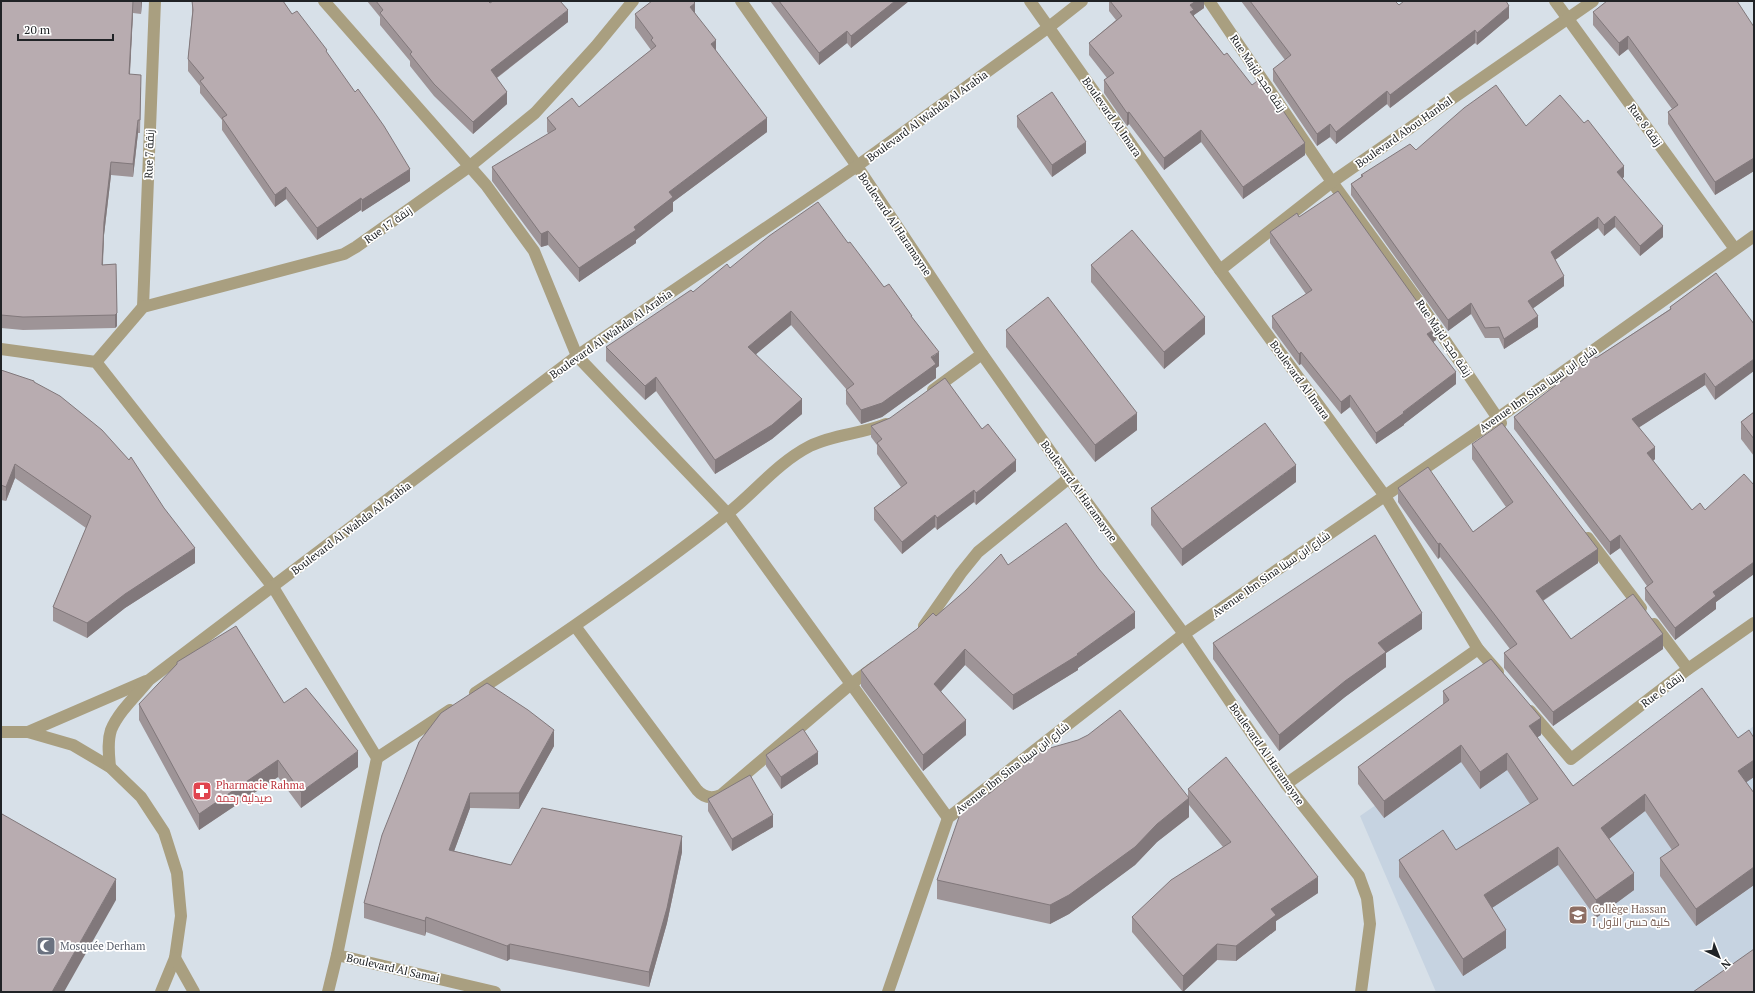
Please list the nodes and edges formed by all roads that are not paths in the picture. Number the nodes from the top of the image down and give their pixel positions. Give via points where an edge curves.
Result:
1 (155, 1) edge
2 (324, 1) edge
3 (633, 1) edge
4 (741, 1) edge
5 (1030, 1) edge
6 (1082, 1) edge
7 (1208, 1) edge
8 (1555, 1) edge
9 (1593, 1) edge
10 (1568, 19) junction
11 (1049, 27) junction
12 (470, 166) junction
13 (857, 166) junction
14 (1332, 182) junction
15 (1754, 236) edge
16 (1735, 249) junction
17 (1220, 270) junction
18 (142, 307) junction
19 (1, 349) edge
20 (982, 354) junction
21 (577, 356) junction
22 (96, 362) junction
23 (922, 398) edge
24 (898, 416) edge
25 (1498, 418) junction
26 (1508, 433) edge
27 (1069, 478) junction
28 (1385, 496) junction
29 (728, 514) junction
30 (1579, 526) edge
31 (273, 587) junction
32 (1754, 623) edge
33 (575, 626) junction
34 (916, 634) edge
35 (1184, 634) junction
36 (1478, 648) junction
37 (882, 661) edge
38 (1688, 669) junction
39 (1504, 679) edge
40 (149, 680) junction
41 (851, 684) junction
42 (1524, 704) edge
43 (1, 732) edge
44 (28, 732) junction
45 (377, 758) junction
46 (110, 767) junction
47 (1286, 784) junction
48 (948, 818) junction
49 (337, 955) junction
50 (175, 958) junction
51 (161, 992) edge
52 (194, 992) edge
53 (328, 992) edge
54 (495, 992) edge
55 (888, 992) edge
56 (1361, 992) edge

1 - 18 street, Rue 7 زنقة
2 - 12 street
3 - 12 street, Rue 17 زنقة via 596,46 535,112
4 - 13 street, Boulevard Al Haramayne
5 - 11 street, Boulevard Al Imara
6 - 11 street, Boulevard Al Wahda Al Arabia
7 - 14 street, Rue Majd زنقة مجد
8 - 10 street, Rue 8 زنقة
9 - 10 street, Boulevard Abou Hanbal
10 - 14 street, Boulevard Abou Hanbal
10 - 16 street, Rue 8 زنقة
11 - 13 street, Boulevard Al Wahda Al Arabia
11 - 17 street, Boulevard Al Imara
12 - 18 street, Rue 17 زنقة via 344,254
12 - 21 street via 534,251
13 - 20 street, Boulevard Al Haramayne
13 - 21 street, Boulevard Al Wahda Al Arabia
14 - 17 street, Boulevard Abou Hanbal
14 - 25 street, Rue Majd زنقة مجد via 1417,299
15 - 16 street, Avenue Ibn Sina شارع ابن سينا
16 - 25 street, Avenue Ibn Sina شارع ابن سينا
17 - 28 street, Boulevard Al Imara
18 - 22 street
19 - 22 street
20 - 23 street
20 - 27 street, Boulevard Al Haramayne
21 - 29 street
21 - 31 street, Boulevard Al Wahda Al Arabia
22 - 31 street
24 - 29 street via 870,430 811,445 779,466
25 - 26 street, Rue Majd زنقة مجد
25 - 28 street, Avenue Ibn Sina شارع ابن سينا
27 - 34 street via 978,552
27 - 35 street, Boulevard Al Haramayne
28 - 35 street, Avenue Ibn Sina شارع ابن سينا
28 - 36 street, Boulevard Al Imara
29 - 33 street
29 - 41 street
30 - 38 street
31 - 40 street, Boulevard Al Wahda Al Arabia
31 - 45 street
32 - 38 street, Rue 6 زنقة
33 - 41 street via 697,790 705,796 722,795
33 - 45 street
35 - 47 street, Boulevard Al Haramayne
35 - 48 street, Avenue Ibn Sina شارع ابن سينا
36 - 39 street, Boulevard Al Imara
36 - 47 street
37 - 41 street
38 - 42 street, Rue 6 زنقة via 1571,758
40 - 44 street, Boulevard Al Wahda Al Arabia
40 - 46 street, Boulevard Al Wahda Al Arabia via 111,730 108,752
41 - 48 street
43 - 44 street
44 - 46 street via 73,745
45 - 49 street
46 - 50 street via 141,796 164,832 177,873 181,916
47 - 56 street, Boulevard Al Haramayne via 1359,876 1367,898 1370,924
48 - 55 street, Avenue Ibn Sina شارع ابن سينا
49 - 53 street
49 - 54 street, Boulevard Al Samai
50 - 51 street
50 - 52 street

